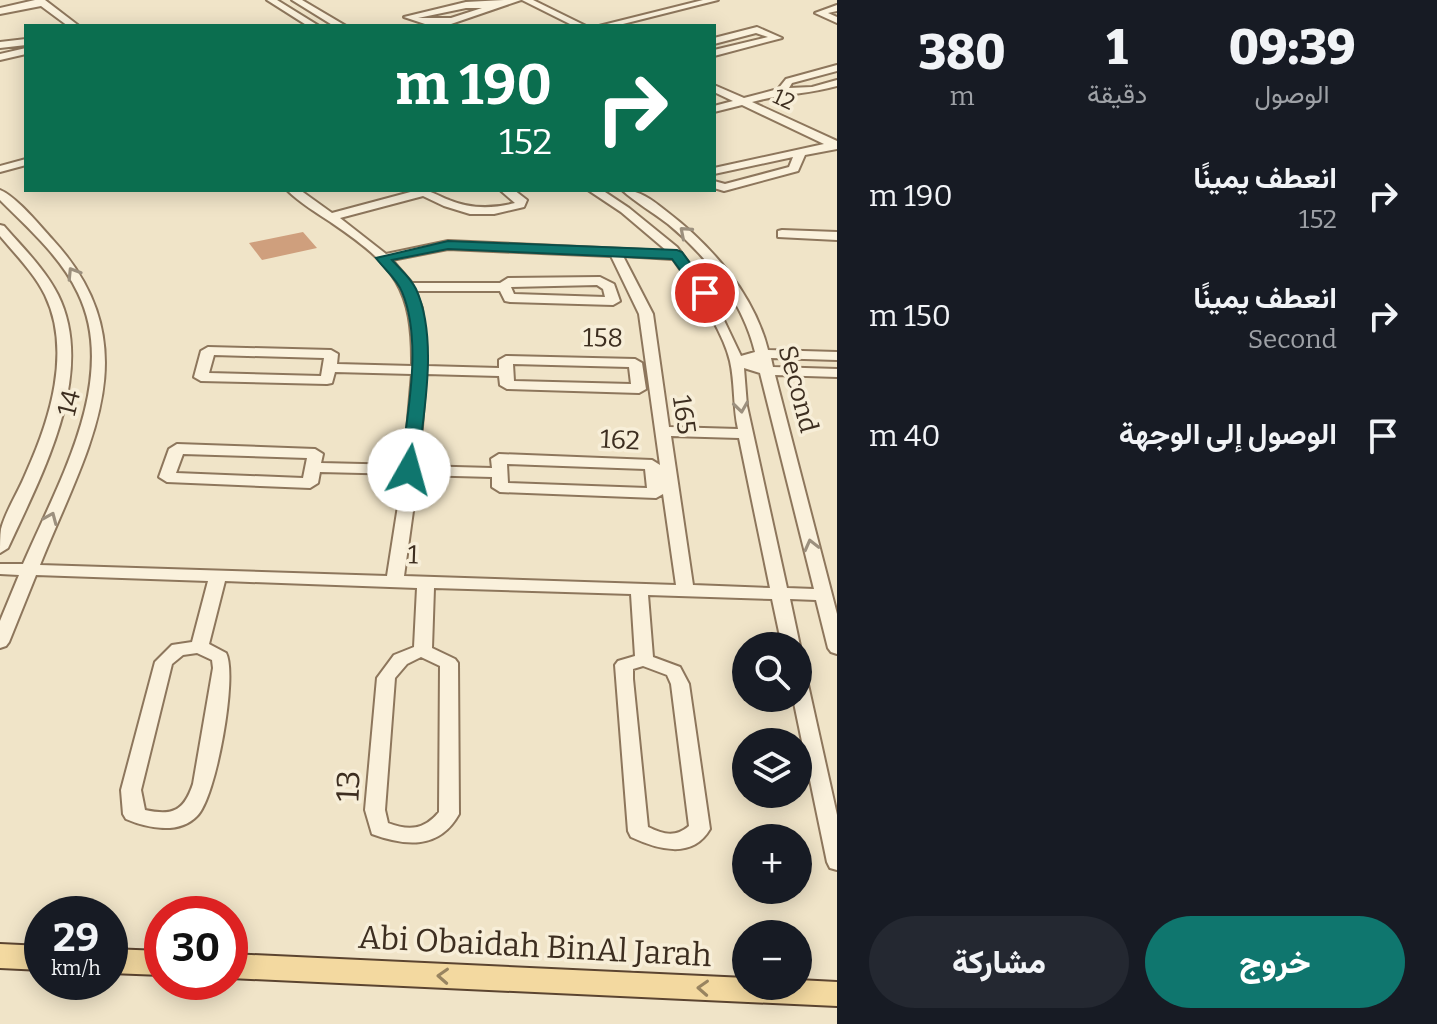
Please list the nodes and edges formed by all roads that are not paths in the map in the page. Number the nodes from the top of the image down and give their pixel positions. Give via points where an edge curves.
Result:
1 (271, 0) edge
2 (296, 0) edge
3 (517, 0) edge
4 (526, 0) edge
5 (714, 0) edge
6 (40, 1) edge
7 (492, 5) junction
8 (837, 8) edge
9 (0, 11) edge
10 (837, 20) edge
11 (71, 24) edge
12 (311, 24) edge
13 (338, 24) edge
14 (422, 24) edge
15 (429, 24) edge
16 (577, 24) edge
17 (612, 24) edge
18 (716, 40) edge
19 (24, 42) edge
20 (0, 45) edge
21 (24, 51) edge
22 (716, 53) edge
23 (0, 57) edge
24 (837, 68) edge
25 (837, 83) edge
26 (716, 89) edge
27 (782, 91) junction
28 (741, 101) junction
29 (716, 108) edge
30 (836, 145) edge
31 (800, 155) junction
32 (24, 163) edge
33 (0, 169) edge
34 (716, 170) edge
35 (716, 185) edge
36 (296, 192) edge
37 (420, 192) edge
38 (426, 192) edge
39 (509, 192) edge
40 (597, 192) edge
41 (631, 192) edge
42 (0, 193) edge
43 (329, 217) junction
44 (0, 229) edge
45 (782, 234) dead end
46 (837, 236) edge
47 (615, 252) junction
48 (677, 255) junction
49 (383, 258) junction
50 (408, 287) junction
51 (504, 287) junction
52 (763, 354) junction
53 (837, 356) edge
54 (737, 361) junction
55 (329, 368) junction
56 (418, 369) junction
57 (767, 371) junction
58 (506, 372) junction
59 (837, 373) edge
60 (662, 431) junction
61 (746, 434) junction
62 (313, 467) junction
63 (409, 470) junction
64 (500, 473) junction
65 (0, 548) edge
66 (0, 569) edge
67 (29, 570) junction
68 (218, 577) junction
69 (395, 581) junction
70 (426, 582) junction
71 (639, 588) junction
72 (685, 590) junction
73 (780, 593) junction
74 (824, 595) junction
75 (788, 632) edge
76 (0, 642) edge
77 (199, 647) junction
78 (837, 648) edge
79 (423, 651) junction
80 (644, 660) junction
81 (805, 712) edge
82 (837, 862) edge
83 (0, 956) edge
84 (24, 957) edge
85 (248, 967) edge
86 (837, 994) edge

1 - 12 street
2 - 13 street
3 - 7 street
4 - 16 street
5 - 17 street
6 - 9 street
6 - 11 street
7 - 14 street via 408,17
7 - 15 street via 483,13
8 - 10 street via 819,13
18 - 22 street via 757,30 777,38
19 - 20 street
21 - 23 street
24 - 27 street via 789,81
25 - 27 street
26 - 28 street, 12
27 - 28 street
28 - 29 street
28 - 30 street, 12
30 - 31 street
31 - 34 street via 767,157
31 - 35 street via 794,169 724,188
32 - 33 street
36 - 43 street
37 - 43 street
38 - 39 street via 451,208 488,212 520,205
40 - 48 street, Second
52 -> 41 street, Second via 749,314 719,265 676,224
67 -> 42 street, 14 via 90,422 100,347 90,305 73,270
43 - 49 street
44 - 65 street, 14 via 39,275 54,303 65,379 50,431
45 - 46 street
47 - 48 street
47 - 49 street via 448,245
47 - 60 street, 165 via 646,314
48 - 54 street, Second via 705,293
49 - 50 street
50 - 51 street
50 - 56 street via 419,319
51 - 51 street via 510,298 613,301 609,287 600,281 522,280
52 - 53 street
52 - 54 street
52 - 57 street, Second
54 - 57 street
54 -> 61 street, Second
55 - 55 street, 158 via 331,354 208,351 201,377 327,380
55 - 56 street, 158
56 - 58 street, 158
56 - 63 street
57 - 59 street
74 -> 57 street, Second
58 - 58 street, 158 via 507,385 639,389 635,363 506,360
60 - 61 street
60 - 72 street, 165
61 - 73 street, Second
62 - 62 street, 162 via 315,454 177,449 167,477 310,483
62 - 63 street, 162
63 - 64 street, 162
63 - 69 street
64 - 64 street, 162 via 500,487 656,493 652,465 499,459
66 - 67 street, 1
67 - 68 street, 1
67 - 76 street, 14
68 - 69 street, 1
68 - 77 street
69 - 70 street, 1
70 - 71 street, 1
70 - 79 street
71 - 72 street, 1
71 - 80 street
72 - 73 street, 1
73 - 74 street, 1
73 - 75 street, Second
74 - 78 street, Second
77 - 77 street via 220,657 222,668 202,789 191,810 149,821 133,814 131,790 164,662 178,649
79 - 79 street, 13 via 449,663 449,814 438,830 397,836 379,828 375,810 386,678 407,654
80 - 80 street via 674,671 680,684 700,829 688,841 663,844 638,831 624,665
81 - 82 street
83 - 84 main road
86 -> 85 main road, Abi Obaidah BinAl Jarah

